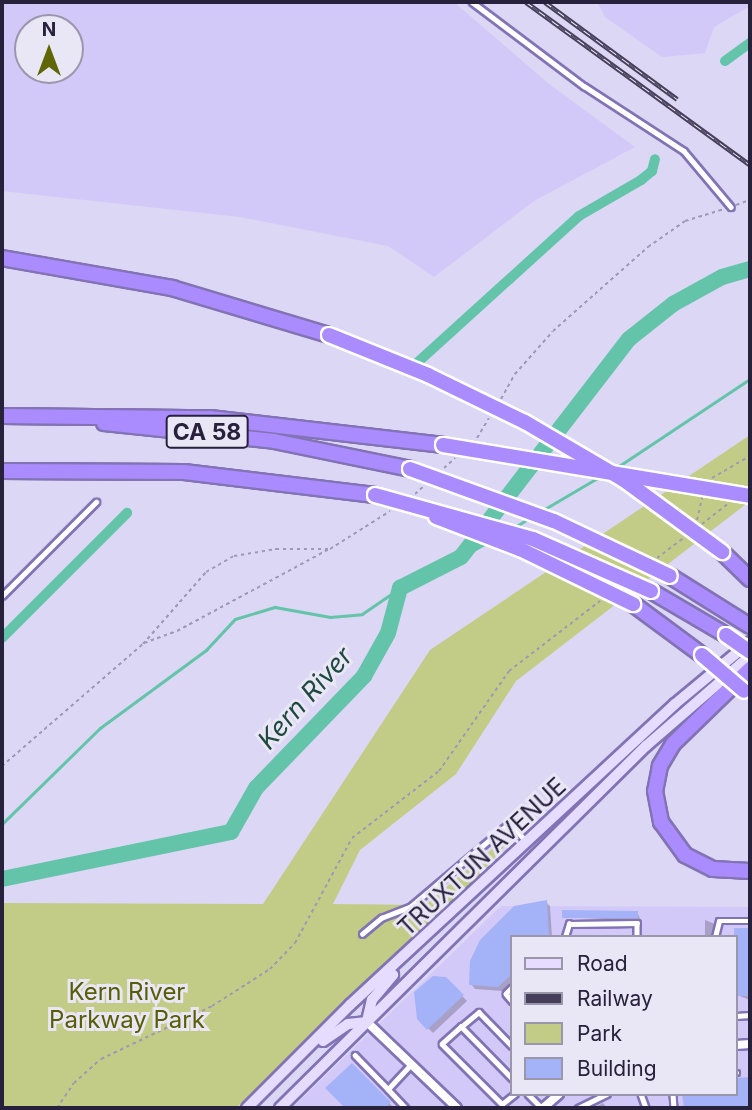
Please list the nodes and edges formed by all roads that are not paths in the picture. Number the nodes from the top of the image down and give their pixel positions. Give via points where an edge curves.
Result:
1 (472, 2) edge
2 (731, 206) road end
3 (2, 258) edge
4 (2, 418) edge
5 (2, 471) edge
6 (750, 496) edge
7 (373, 497) junction
8 (96, 502) dead end
9 (750, 579) edge
10 (2, 596) edge
11 (747, 624) edge
12 (750, 642) edge
13 (750, 654) edge
14 (750, 669) edge
15 (747, 694) edge
16 (527, 842) junction
17 (750, 871) edge
18 (480, 912) junction
19 (750, 921) edge
20 (362, 934) dead end
21 (566, 935) edge
22 (637, 935) edge
23 (716, 935) edge
24 (415, 949) junction
25 (367, 1022) junction
26 (461, 1027) junction
27 (510, 1044) edge
28 (304, 1052) junction
29 (355, 1055) dead end
30 (411, 1064) junction
31 (510, 1077) edge
32 (388, 1089) junction
33 (512, 1096) edge
34 (557, 1096) edge
35 (603, 1096) edge
36 (452, 1107) edge
37 (247, 1108) edge
38 (280, 1108) edge
39 (406, 1108) edge
40 (542, 1108) edge
41 (578, 1108) edge

1 - 2 lane via 584,86 684,151
3 - 9 highway, bridge via 172,288 329,335 439,380 525,422 624,480 722,552
4 - 6 highway, bridge via 210,418 443,445
4 - 11 highway, CA 58, bridge via 231,435 410,470 554,521 670,576
5 - 7 highway via 143,470 289,482
7 - 13 highway, bridge via 522,535 650,591
7 - 15 highway, bridge via 503,542 633,604
8 - 10 lane
12 - 16 main road, TRUXTUN AVENUE via 675,704
13 - 18 main road, TRUXTUN AVENUE via 646,746
14 - 17 highway via 673,744 660,766 655,791 661,822 685,855 713,870
16 - 18 main road via 524,852 487,890
16 - 20 lane via 512,825 506,826 410,907 381,918
16 - 24 main road, TRUXTUN AVENUE
18 - 25 main road, TRUXTUN AVENUE
19 - 23 lane via 719,921
21 - 22 lane via 569,924 637,923
24 - 25 main road via 372,999
24 - 28 main road, TRUXTUN AVENUE
25 - 28 main road via 348,1024
25 - 30 street
25 - 38 main road, TRUXTUN AVENUE
26 - 27 lane via 479,1012
26 - 31 lane
26 - 33 lane via 442,1044 502,1104
28 - 37 main road, TRUXTUN AVENUE
29 - 32 lane
30 - 32 lane
30 - 36 street
32 - 39 lane
34 - 40 street
35 - 41 lane

